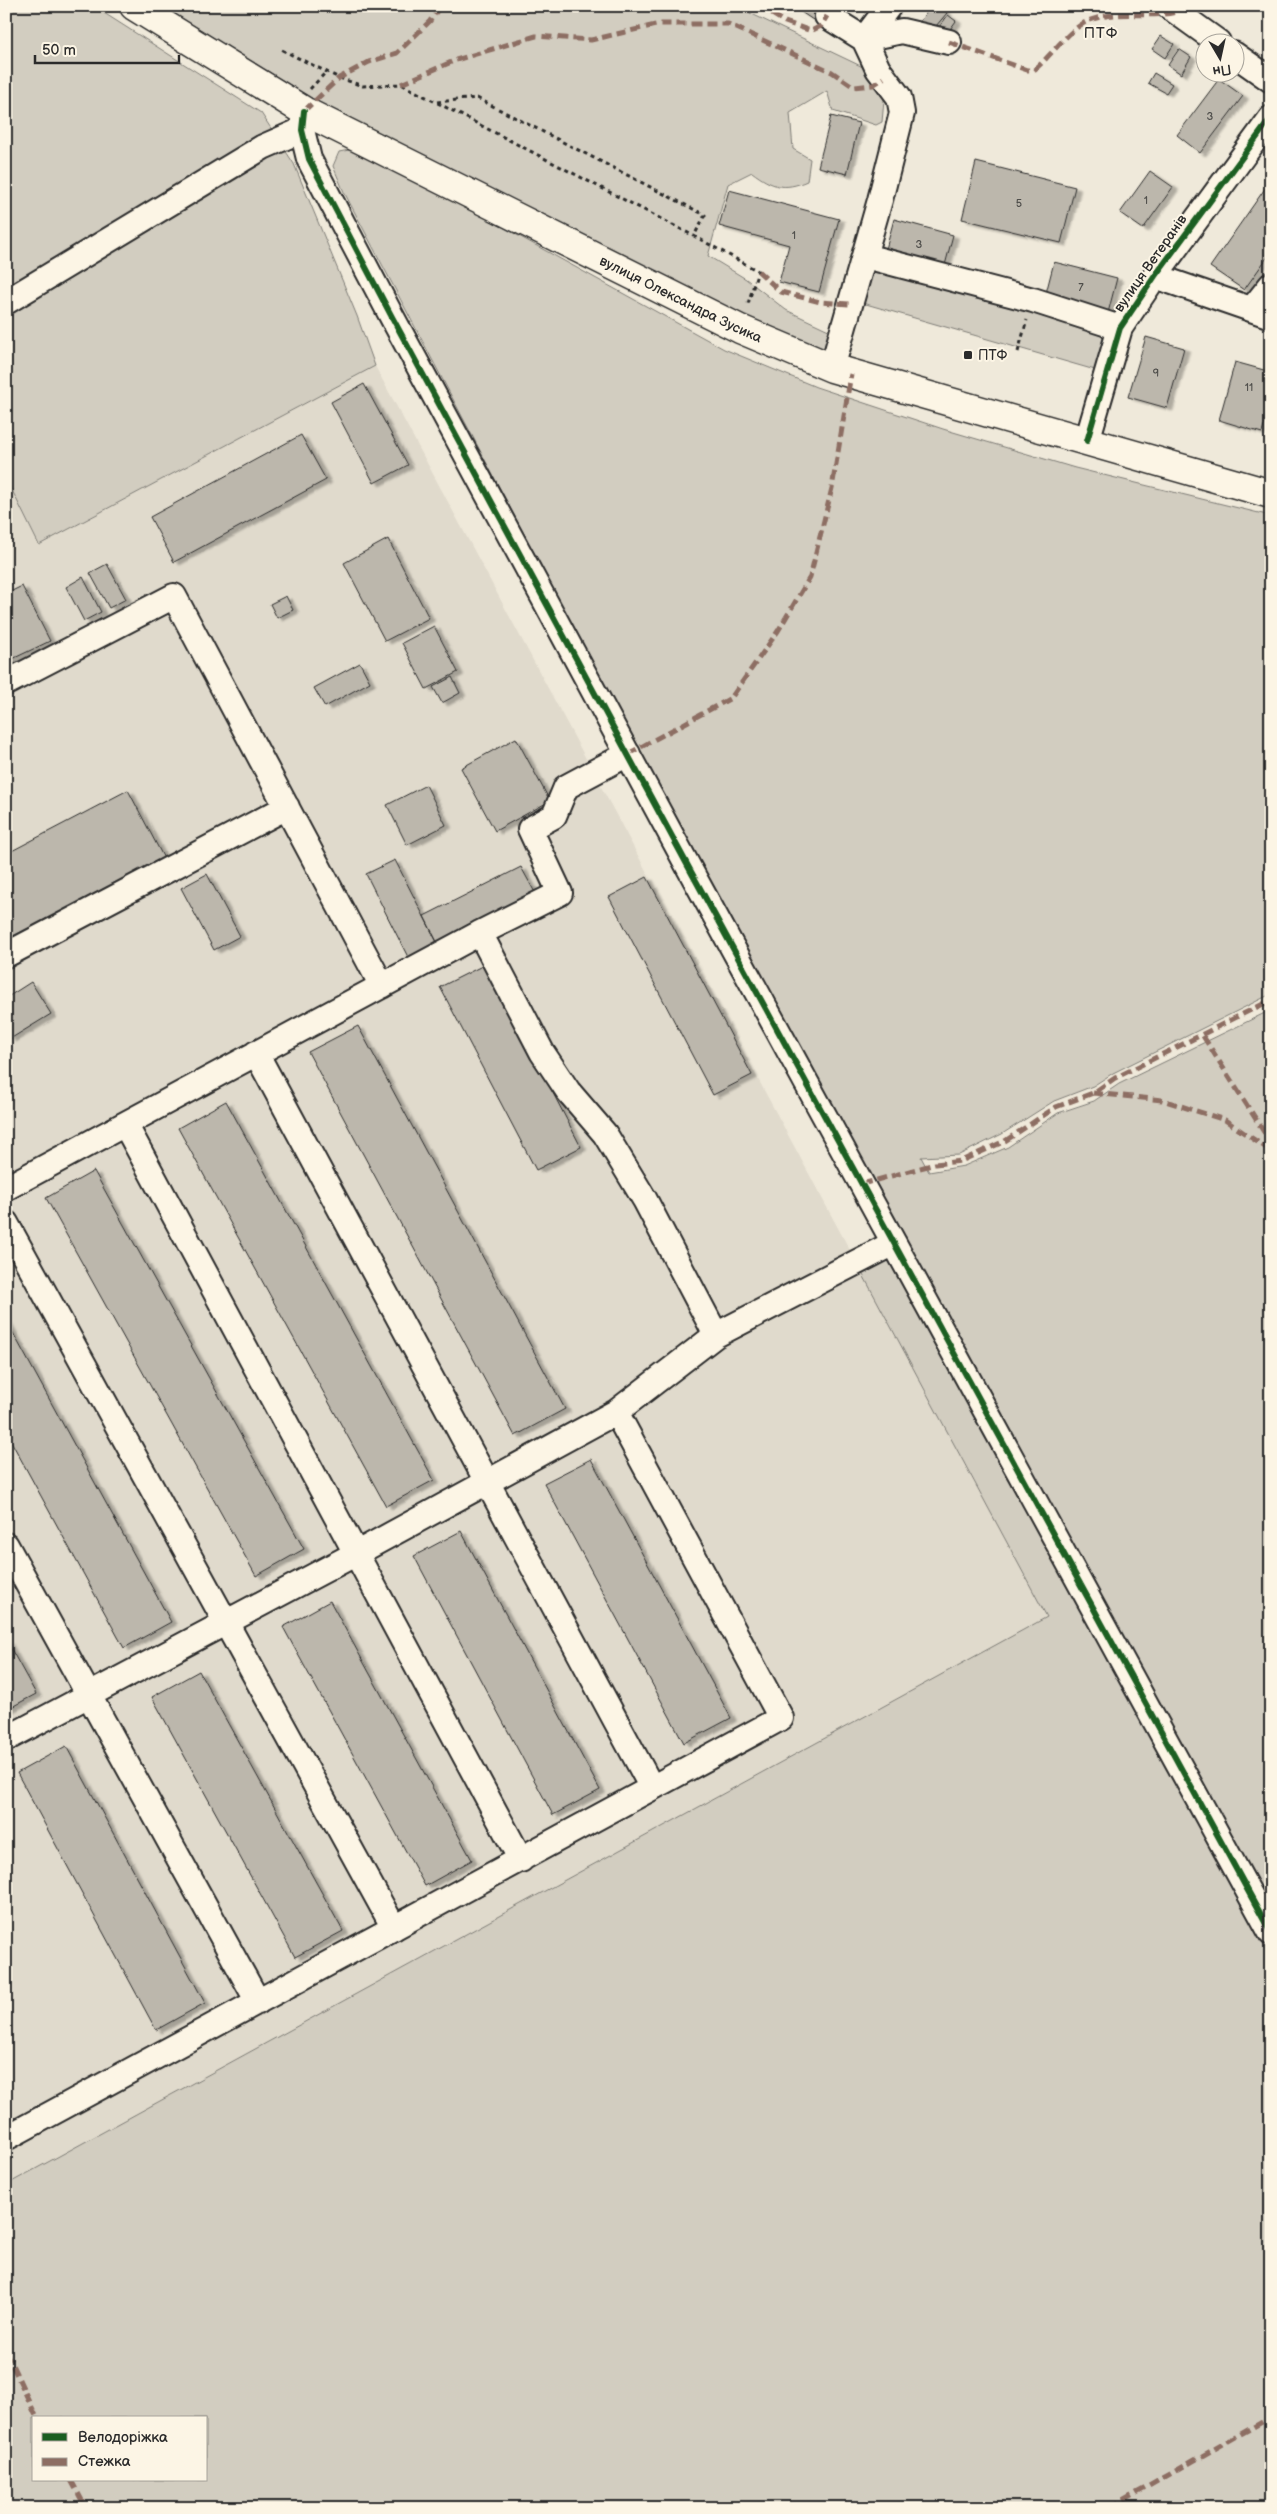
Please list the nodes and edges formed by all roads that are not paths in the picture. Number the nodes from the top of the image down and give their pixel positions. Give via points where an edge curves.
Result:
1 (889, 6) edge
2 (1168, 6) edge
3 (151, 11) edge
4 (827, 16) dead end
5 (1204, 32) edge
6 (864, 39) junction
7 (949, 42) dead end
8 (1244, 61) edge
9 (1271, 80) edge
10 (1271, 118) edge
11 (303, 120) junction
12 (865, 256) junction
13 (1155, 276) junction
14 (1271, 285) edge
15 (6, 302) edge
16 (1261, 313) edge
17 (1120, 328) junction
18 (832, 368) junction
19 (1087, 441) junction
20 (1271, 494) edge
21 (6, 683) edge
22 (628, 754) junction
23 (286, 806) junction
24 (480, 933) junction
25 (6, 955) edge
26 (382, 986) junction
27 (256, 1053) junction
28 (125, 1124) junction
29 (6, 1188) edge
30 (6, 1223) edge
31 (894, 1243) junction
32 (716, 1335) junction
33 (616, 1412) junction
34 (487, 1483) junction
35 (6, 1544) edge
36 (357, 1553) junction
37 (226, 1621) junction
38 (88, 1695) junction
39 (6, 1739) edge
40 (652, 1788) junction
41 (521, 1860) junction
42 (394, 1928) junction
43 (1271, 1934) edge
44 (258, 2002) junction
45 (6, 2138) edge

1 - 6 street
2 - 5 street
3 - 11 main road, вулиця Олександра Зусика
4 - 6 street
6 - 7 street via 902,31
6 - 12 street via 878,69 899,97 902,113
8 - 9 street
10 - 13 street, вулиця Ветеранів
11 - 15 street
11 - 18 main road, вулиця Олександра Зусика via 740,329
11 - 22 street via 309,159
12 - 17 street via 1033,300
12 - 18 street
13 - 16 street
13 - 17 street, вулиця Ветеранів
14 - 16 street
17 - 19 street, вулиця Ветеранів
18 - 19 main road, вулиця Олександра Зусика
19 - 20 main road, вулиця Олександра Зусика
21 - 23 street via 174,596
22 - 24 street via 566,787 554,816 530,829 560,893
22 - 31 street
23 - 25 street
23 - 26 street
24 - 26 street
24 - 32 street via 542,1052 568,1091 605,1134 645,1200
26 - 27 street
27 - 28 street
27 - 34 street
28 - 29 street
28 - 36 street
30 - 37 street
31 - 32 street
31 - 43 street
32 - 33 street
33 - 34 street
33 - 40 street via 781,1718
34 - 36 street
34 - 40 street
35 - 38 street
36 - 37 street
36 - 41 street
37 - 38 street
37 - 42 street
38 - 39 street
38 - 44 street
40 - 41 street
41 - 42 street
42 - 44 street
44 - 45 street

